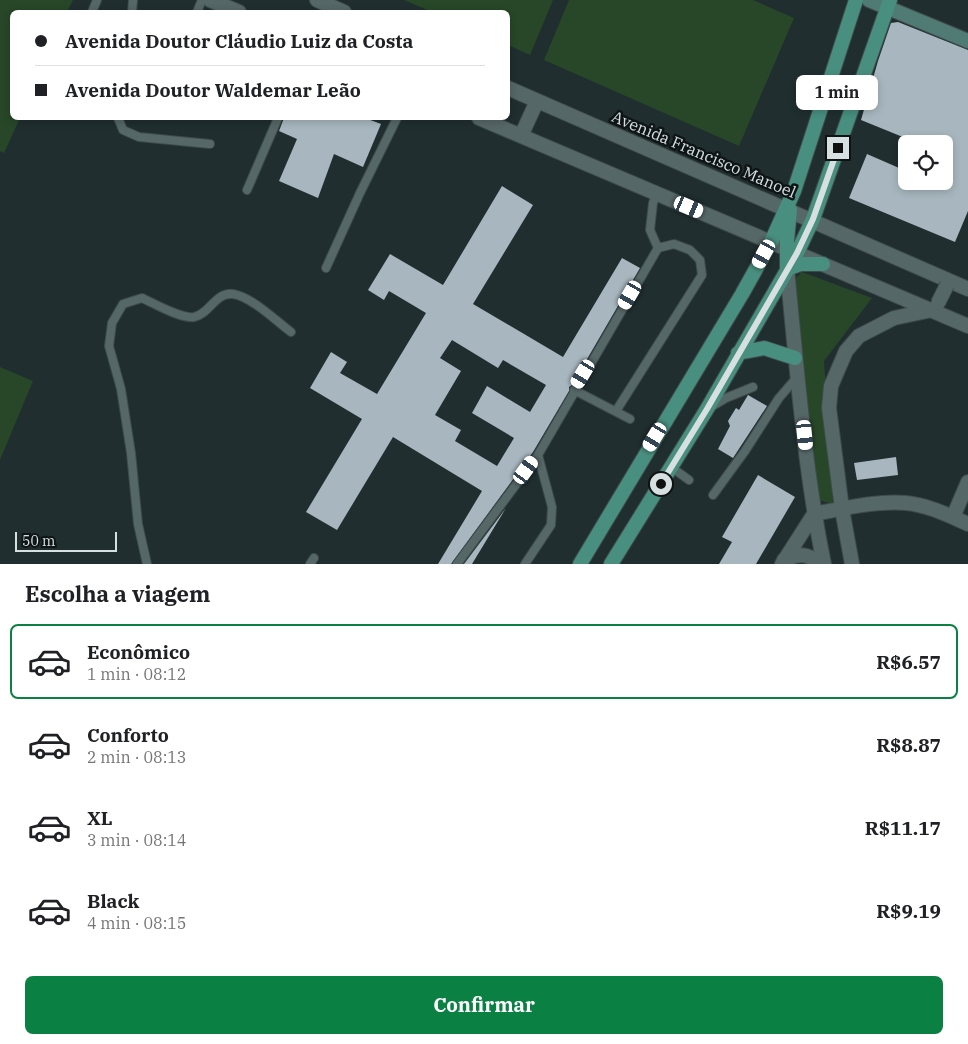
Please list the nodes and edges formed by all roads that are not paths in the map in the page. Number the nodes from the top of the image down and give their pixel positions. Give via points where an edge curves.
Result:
1 (210, 0) edge
2 (317, 0) edge
3 (856, 0) edge
4 (869, 0) edge
5 (889, 3) edge
6 (234, 10) edge
7 (340, 10) edge
8 (968, 41) edge
9 (510, 89) edge
10 (536, 103) junction
11 (119, 120) edge
12 (277, 120) edge
13 (396, 120) edge
14 (485, 120) edge
15 (523, 132) junction
16 (210, 144) dead end
17 (247, 190) dead end
18 (657, 193) junction
19 (788, 209) junction
20 (813, 219) junction
21 (771, 242) junction
22 (658, 248) junction
23 (792, 251) junction
24 (823, 264) junction
25 (326, 268) dead end
26 (787, 270) junction
27 (948, 283) junction
28 (968, 289) edge
29 (935, 308) junction
30 (968, 326) edge
31 (291, 332) dead end
32 (738, 353) junction
33 (795, 358) junction
34 (798, 376) junction
35 (753, 387) dead end
36 (574, 390) junction
37 (707, 409) junction
38 (616, 411) junction
39 (630, 419) dead end
40 (538, 454) junction
41 (671, 467) junction
42 (689, 480) dead end
43 (968, 482) edge
44 (713, 495) dead end
45 (842, 509) junction
46 (814, 514) junction
47 (954, 517) junction
48 (968, 524) edge
49 (783, 562) edge
50 (147, 564) edge
51 (457, 564) edge
52 (525, 564) edge
53 (580, 564) edge
54 (611, 564) edge
55 (819, 564) edge
56 (824, 564) edge
57 (852, 564) edge

1 - 6 street
2 - 7 street
3 - 19 main road
4 - 5 main road
5 - 8 main road
5 - 20 main road
9 - 10 street, Avenida Francisco Manoel
10 - 15 street
10 - 19 street, Avenida Francisco Manoel
11 - 16 lane via 123,130 139,137
12 - 17 lane
13 - 25 lane
14 - 15 street
15 - 18 street
18 - 21 street
18 - 22 lane via 650,230
19 - 20 street, Avenida Francisco Manoel
19 - 21 main road
19 - 23 main road
20 - 23 main road
20 - 27 street, Avenida Francisco Manoel
21 - 23 street
21 - 53 main road
22 - 36 lane
22 - 38 lane via 674,244 690,250 700,260 702,274
23 - 24 street
23 - 26 main road
24 - 26 main road via 810,263
24 - 29 street
26 - 32 main road
26 - 33 street
27 - 28 street, Avenida Francisco Manoel
27 - 29 street, bridge
29 - 30 street
29 - 45 street via 894,318 859,336 846,351 831,386 829,408
31 - 50 lane via 246,299 231,294 219,297 205,311 193,317 142,298 123,304 112,324 109,346 121,389 138,524
32 - 33 main road via 764,348
32 - 37 main road
33 - 34 street
34 - 44 lane via 779,398
34 - 46 street
35 - 37 lane
36 - 38 lane
36 - 40 lane
37 - 41 main road
38 - 39 lane
40 - 51 lane
40 - 52 lane via 552,507 550,525
41 - 42 lane
41 - 54 main road
43 - 47 street
45 - 46 street
45 - 47 street via 900,502
45 - 57 street
46 - 49 street
46 - 56 street
47 - 48 street
49 - 55 street via 795,555 805,555

